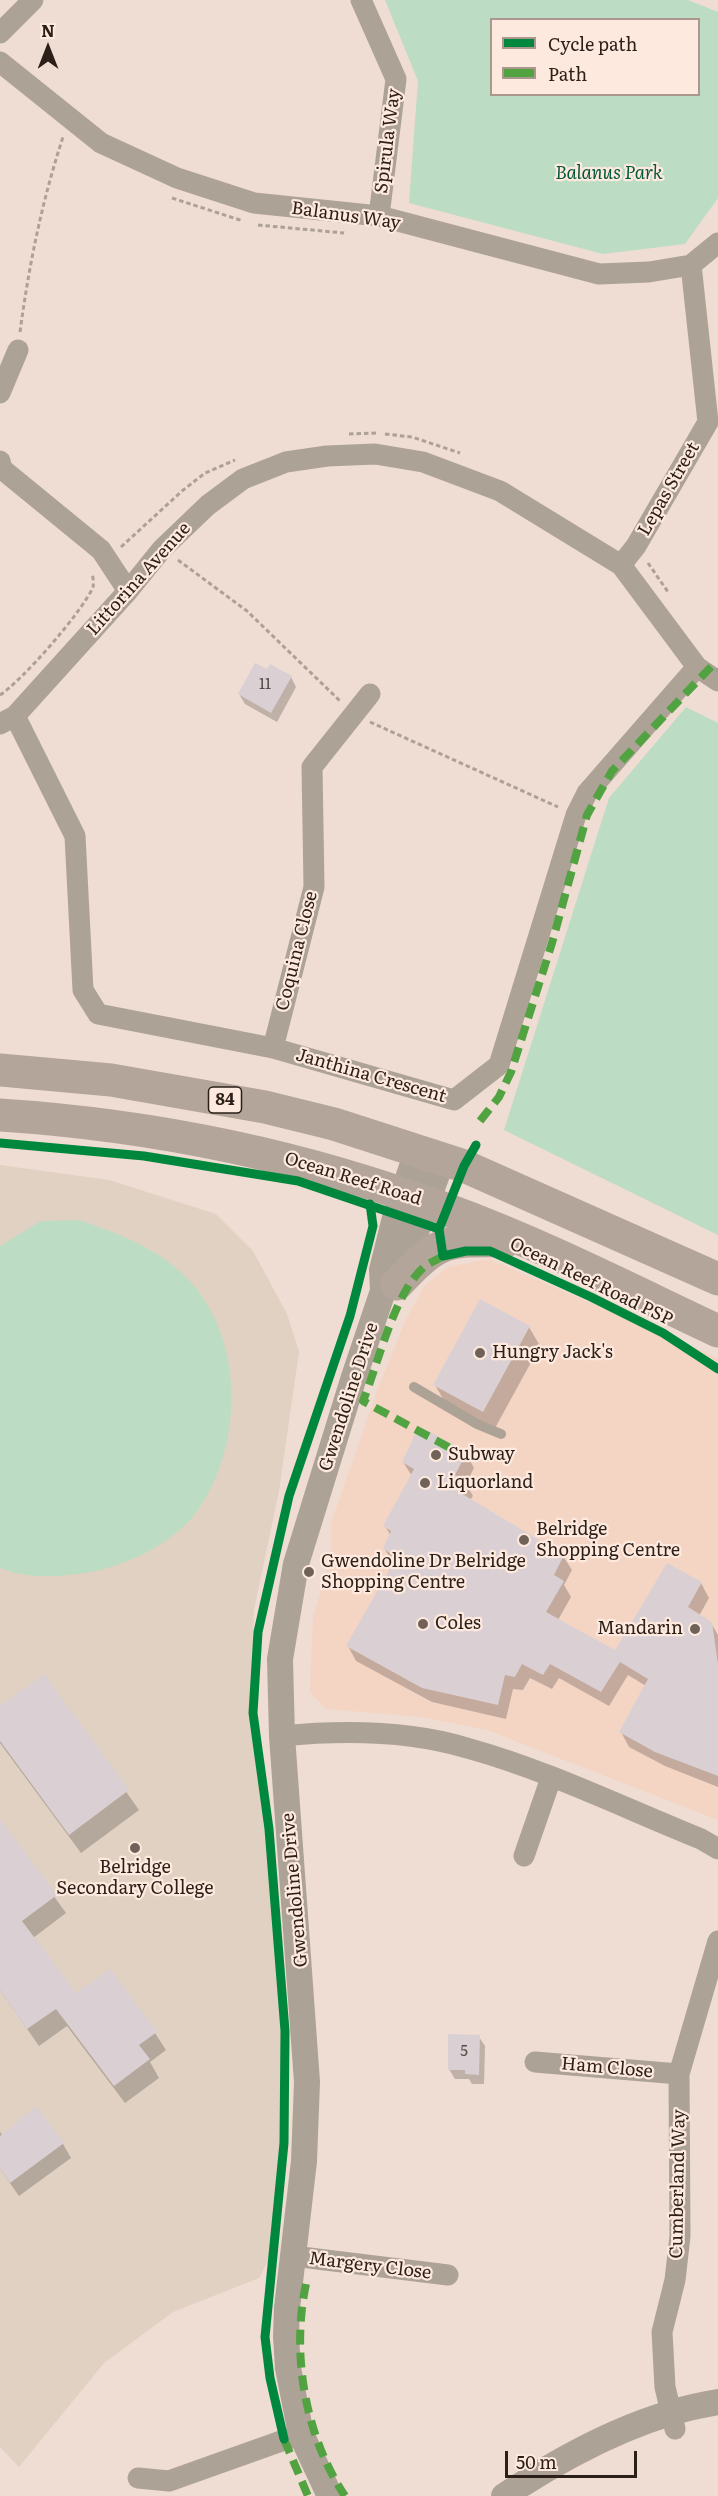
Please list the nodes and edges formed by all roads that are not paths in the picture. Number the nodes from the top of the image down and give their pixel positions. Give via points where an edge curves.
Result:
1 (33, 0) edge
2 (361, 0) edge
3 (0, 33) edge
4 (0, 62) edge
5 (379, 216) junction
6 (718, 243) edge
7 (691, 265) junction
8 (18, 350) road end
9 (0, 393) edge
10 (713, 424) edge
11 (0, 461) edge
12 (621, 566) junction
13 (128, 591) junction
14 (697, 667) junction
15 (718, 681) edge
16 (370, 694) dead end
17 (8, 720) edge
18 (273, 1048) junction
19 (0, 1070) edge
20 (0, 1115) edge
21 (431, 1154) junction
22 (415, 1198) junction
23 (528, 1242) junction
24 (718, 1279) edge
25 (390, 1288) junction
26 (718, 1331) edge
27 (414, 1387) dead end
28 (501, 1434) dead end
29 (282, 1736) junction
30 (551, 1778) junction
31 (718, 1849) edge
32 (524, 1856) dead end
33 (718, 1941) edge
34 (535, 2062) dead end
35 (679, 2074) junction
36 (293, 2256) junction
37 (448, 2276) dead end
38 (718, 2402) edge
39 (718, 2419) edge
40 (673, 2421) junction
41 (301, 2434) junction
42 (138, 2478) dead end
43 (330, 2496) edge
44 (504, 2496) edge
45 (533, 2496) edge

1 - 3 street
2 - 5 street, Spirula Way via 396,79
4 - 5 street, Balanus Way via 101,143 177,178 254,203
5 - 7 street, Balanus Way via 599,274
6 - 7 street, Balanus Way
7 - 10 street, Lepas Street
8 - 9 street
10 - 12 street, Lepas Street
11 - 13 street via 2,469 101,550
12 - 13 street, Littorina Avenue via 500,491 456,474 423,462 375,454 327,456 286,462 243,479 208,505 162,549
12 - 14 street, Littorina Avenue
13 - 17 street, Littorina Avenue
14 - 15 street, Littorina Avenue
14 - 18 street, Janthina Crescent via 587,794 576,815 500,1065 454,1100
16 - 18 street, Coquina Close via 312,767 314,887
17 - 18 street, Janthina Crescent via 75,836 83,990 98,1014
19 - 21 main road, 84 via 111,1080 265,1107
20 - 22 main road, Ocean Reef Road via 110,1126 255,1150
21 - 22 street, Gwendoline Drive
21 - 24 main road, 84
22 - 23 main road, Ocean Reef Road
22 - 25 street, Gwendoline Drive
23 - 25 main road via 458,1240 441,1245
23 - 26 main road, Ocean Reef Road
25 - 29 street, Gwendoline Drive via 352,1380 296,1564 280,1659
27 - 28 lane
29 - 30 street via 351,1732 419,1738 467,1747
29 - 36 street, Gwendoline Drive via 307,2082 304,2161
30 - 31 street
30 - 32 street
33 - 35 street, Cumberland Way
34 - 35 street, Ham Close
35 - 40 street, Cumberland Way via 680,2236 675,2280 662,2332 665,2387
36 - 37 street, Margery Close
36 - 41 street, Gwendoline Drive via 286,2336
38 - 40 street
39 - 40 street
40 - 44 street via 592,2444
40 - 45 street
41 - 42 street via 169,2481
41 - 43 street, Gwendoline Drive

